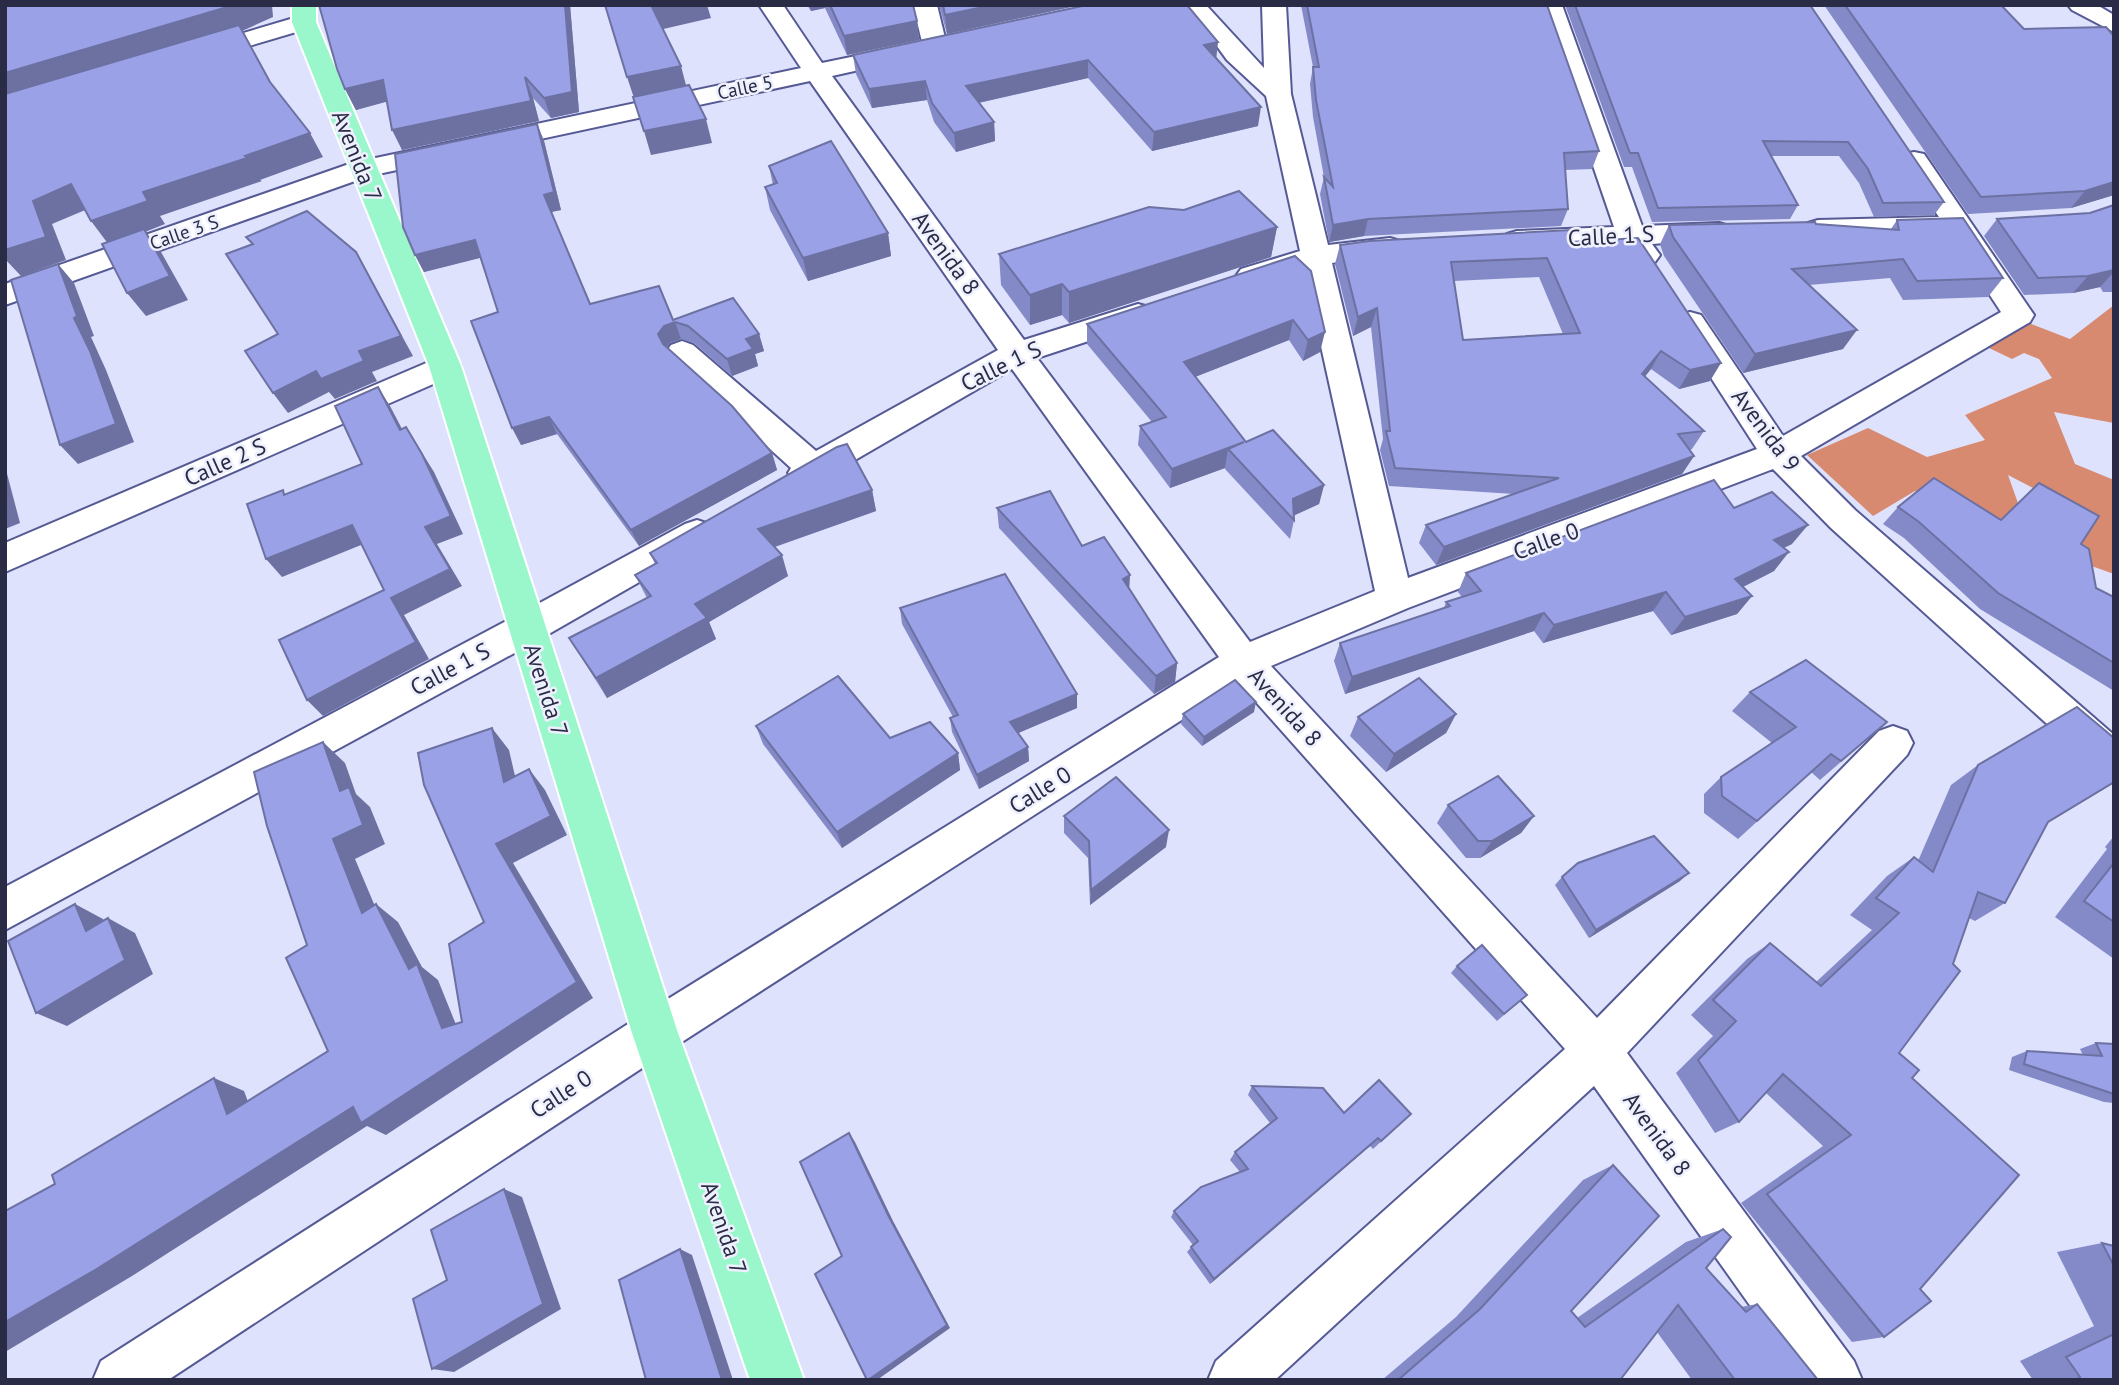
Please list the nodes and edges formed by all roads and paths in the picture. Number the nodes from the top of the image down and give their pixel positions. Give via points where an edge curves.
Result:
1 (771, 5) edge
2 (925, 5) edge
3 (1192, 5) edge
4 (1274, 5) edge
5 (1550, 5) edge
6 (2080, 5) edge
7 (304, 13) edge
8 (2114, 25) edge
9 (961, 41) edge
10 (935, 46) junction
11 (174, 61) edge
12 (816, 72) junction
13 (1279, 94) junction
14 (1898, 137) edge
15 (362, 169) junction
16 (1958, 225) junction
17 (1995, 225) edge
18 (1631, 234) junction
19 (1484, 242) edge
20 (1417, 246) edge
21 (1314, 256) junction
22 (1224, 285) edge
23 (5, 295) edge
24 (1172, 302) edge
25 (682, 352) dead end
26 (1017, 353) junction
27 (445, 366) junction
28 (1779, 454) junction
29 (813, 468) junction
30 (777, 488) edge
31 (729, 515) edge
32 (5, 558) edge
33 (1395, 598) junction
34 (527, 628) junction
35 (1243, 662) junction
36 (1893, 743) dead end
37 (2114, 760) edge
38 (5, 910) edge
39 (655, 1033) junction
40 (1597, 1051) junction
41 (120, 1380) edge
42 (777, 1380) edge
43 (1235, 1380) edge
44 (1835, 1380) edge

1 - 12 street, Avenida 8
2 - 10 street
3 - 13 street
4 - 13 street
5 - 18 street, Avenida 9
6 - 8 street
7 - 11 street
7 - 15 main road, Avenida 7
9 - 10 street, Calle 5
10 - 12 street, Calle 5
12 - 15 street, Calle 5
12 - 26 street, Avenida 8
13 - 21 street
14 - 16 street
15 - 23 street, Calle 3 S
15 - 27 main road, Avenida 7
16 - 17 street, Calle 1 S
16 - 18 street, Calle 1 S
16 - 28 street, Calle 0 via 2019,315
18 - 19 street, Calle 1 S
18 - 28 street, Avenida 9
20 - 21 street
21 - 22 street
21 - 33 street
24 - 26 street, Calle 1 S
25 - 29 street
26 - 29 street, Calle 1 S
26 - 35 street, Avenida 8
27 - 32 street, Calle 2 S
27 - 34 main road, Avenida 7
28 - 33 street, Calle 0
28 - 37 street, Avenida 9 via 1843,519
29 - 30 street, Calle 1 S
31 - 34 street, Calle 1 S
33 - 35 street, Calle 0
34 - 38 street, Calle 1 S
34 - 39 main road, Avenida 7
35 - 39 street, Calle 0
35 - 40 street, Avenida 8
36 - 40 street
39 - 41 street, Calle 0
39 - 42 main road, Avenida 7
40 - 43 street
40 - 44 street, Avenida 8

